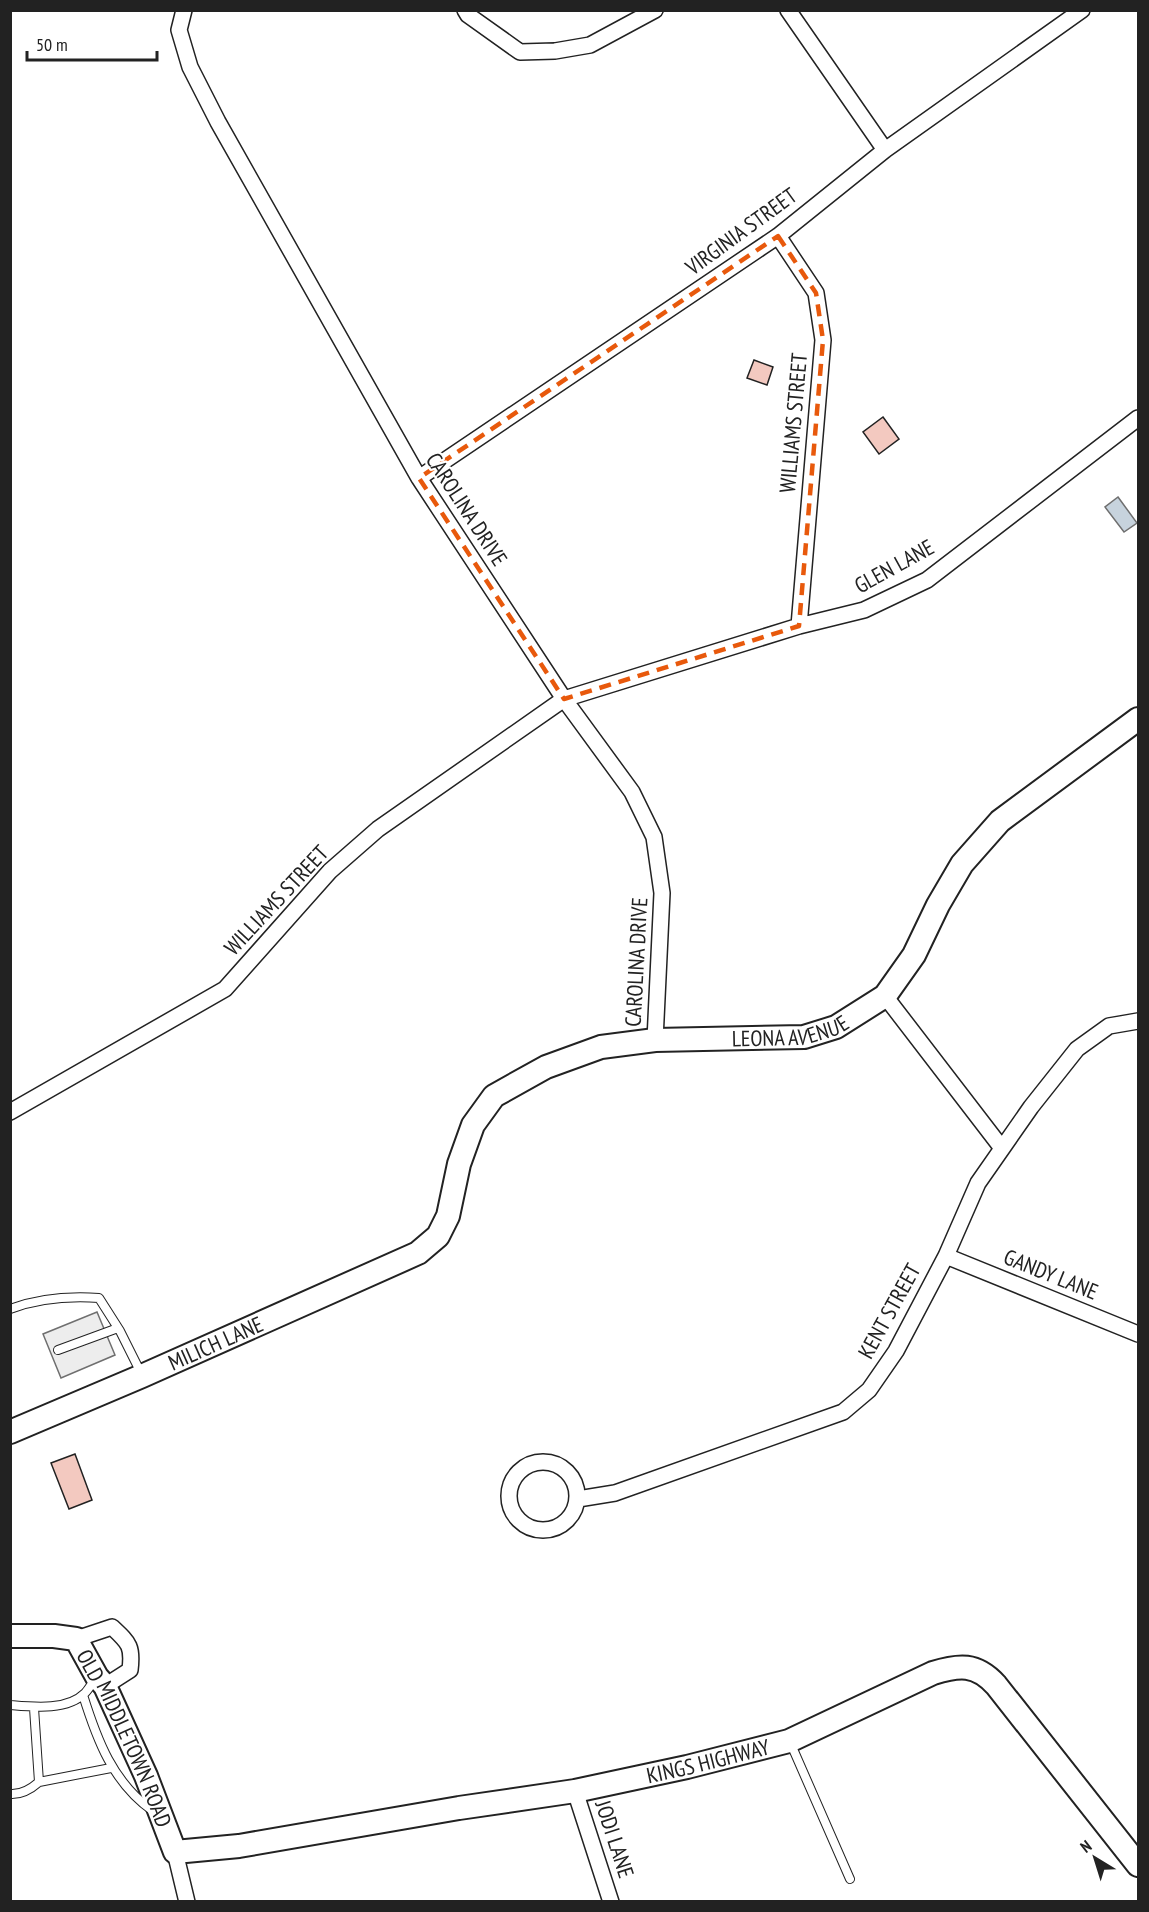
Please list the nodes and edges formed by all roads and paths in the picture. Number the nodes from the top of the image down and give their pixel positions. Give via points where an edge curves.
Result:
1 (184, 10) edge
2 (465, 10) edge
3 (655, 10) edge
4 (788, 10) edge
5 (1082, 10) edge
6 (885, 150) junction
7 (778, 236) junction
8 (1138, 418) edge
9 (419, 478) junction
10 (799, 626) junction
11 (564, 699) junction
12 (1138, 718) edge
13 (885, 996) junction
14 (1138, 1021) edge
15 (655, 1040) junction
16 (10, 1112) edge
17 (1001, 1147) junction
18 (418, 1253) joint
19 (946, 1256) junction
20 (10, 1309) edge
21 (118, 1328) junction
22 (1138, 1334) edge
23 (58, 1350) dead end
24 (142, 1376) junction
25 (10, 1432) edge
26 (578, 1499) junction
27 (10, 1636) edge
28 (76, 1639) junction
29 (101, 1681) junction
30 (84, 1695) junction
31 (10, 1705) edge
32 (34, 1707) junction
33 (789, 1741) junction
34 (111, 1768) junction
35 (39, 1782) junction
36 (576, 1791) junction
37 (10, 1794) edge
38 (164, 1819) junction
39 (175, 1852) junction
40 (1138, 1865) edge
41 (850, 1879) dead end
42 (187, 1902) edge
43 (611, 1902) edge

1 - 9 street, CAROLINA DRIVE via 179,30 190,67
2 - 3 street via 520,52 590,45
4 - 6 street
5 - 6 street, VIRGINIA STREET
6 - 7 street, VIRGINIA STREET
7 - 9 street, VIRGINIA STREET
7 - 10 street, WILLIAMS STREET via 816,293 823,340
8 - 10 street, GLEN LANE via 927,580 864,610
9 - 11 street, CAROLINA DRIVE
10 - 11 street, GLEN LANE
11 - 15 street, CAROLINA DRIVE via 632,792 654,837 662,893
11 - 16 street, WILLIAMS STREET via 378,829 330,871 225,989
12 - 13 street, LEONA AVENUE via 1000,821 962,864 914,955
13 - 15 street, LEONA AVENUE via 836,1027 804,1037
13 - 17 street
14 - 17 street, KENT STREET via 1109,1026 1077,1048
15 - 18 street, LEONA AVENUE via 601,1047 546,1067 494,1096 473,1125 459,1164 448,1216 438,1236
17 - 19 street, KENT STREET via 978,1183
18 - 24 street, MILICH LANE
19 - 22 street, GANDY LANE
19 - 26 street, KENT STREET via 896,1352 869,1390 843,1412 615,1492
20 - 21 lane via 78,1297 99,1298
21 - 23 lane
21 - 24 lane
24 - 25 street, MILICH LANE
26 - 26 street via 572,1516 563,1524 540,1531 517,1518 509,1496 522,1469 547,1462 571,1476
27 - 28 street, OLD MIDDLETOWN ROAD
28 - 29 street, OLD MIDDLETOWN ROAD
28 - 29 street via 112,1627 128,1642 132,1652 129,1670
29 - 30 lane
29 - 38 street, OLD MIDDLETOWN ROAD
30 - 32 lane via 64,1704
30 - 34 lane
31 - 32 lane
32 - 35 lane
33 - 36 street, KINGS HIGHWAY
33 - 40 street, KINGS HIGHWAY via 933,1673 957,1667 975,1668 996,1684
33 - 41 lane
34 - 35 lane
34 - 38 lane via 137,1800
35 - 37 lane via 18,1795
36 - 39 street, KINGS HIGHWAY via 239,1846
36 - 43 street, JODI LANE
38 - 39 street, OLD MIDDLETOWN ROAD
39 - 42 street, OLD MIDDLETOWN ROAD

